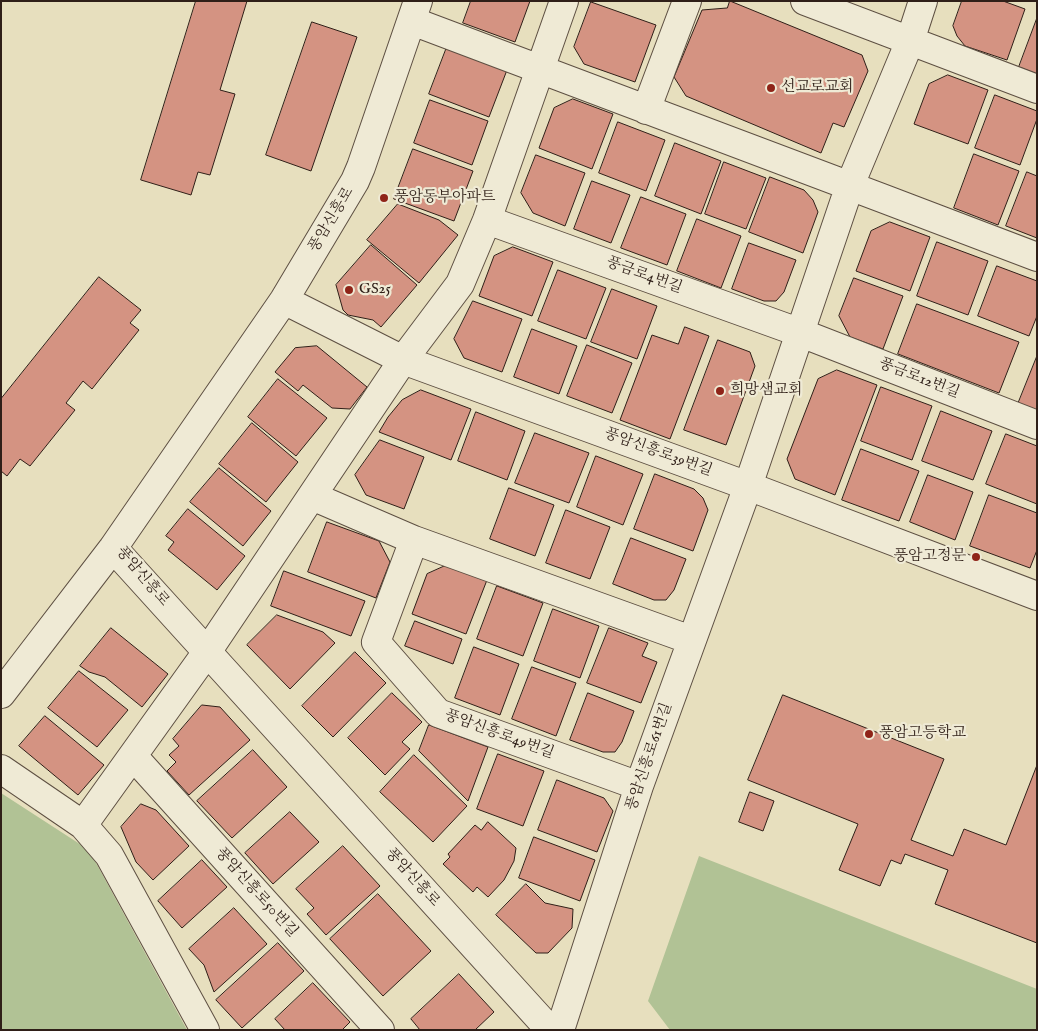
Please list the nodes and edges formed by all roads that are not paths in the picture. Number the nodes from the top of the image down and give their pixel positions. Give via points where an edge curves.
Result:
1 (564, 1) edge
2 (687, 1) edge
3 (805, 1) edge
4 (923, 1) edge
5 (415, 11) edge
6 (910, 41) junction
7 (540, 70) junction
8 (1037, 89) edge
9 (646, 110) junction
10 (850, 185) junction
11 (487, 220) junction
12 (1037, 257) edge
13 (284, 300) junction
14 (800, 333) junction
15 (403, 360) junction
16 (1037, 425) edge
17 (748, 486) junction
18 (312, 496) junction
19 (414, 540) junction
20 (113, 548) junction
21 (1037, 596) edge
22 (691, 640) junction
23 (207, 652) junction
24 (1, 694) edge
25 (133, 756) junction
26 (1, 769) edge
27 (639, 786) junction
28 (83, 825) junction
29 (205, 1030) edge
30 (380, 1030) edge
31 (550, 1030) edge
32 (560, 1030) edge

1 - 7 street
2 - 9 street
3 - 6 street
4 - 6 street
5 - 7 street
5 - 13 street, 풍암신흥로 via 355,180
6 - 8 street
6 - 10 street
7 - 9 street
7 - 11 street
9 - 10 street
10 - 12 street
10 - 14 street
11 - 14 street, 풍금로4번길
11 - 15 street via 460,284
13 - 15 street, 풍암신흥로39번길
13 - 20 street, 풍암신흥로
14 - 16 street, 풍금로12번길
14 - 17 street
15 - 17 street, 풍암신흥로39번길
15 - 18 street
17 - 21 street, 풍암신흥로39번길
17 - 22 street, 풍암신흥로61번길
18 - 19 street
18 - 23 street
19 - 22 street
19 - 27 street, 풍암신흥로49번길 via 376,642 438,714
20 - 23 street, 풍암신흥로
20 - 24 street
22 - 27 street, 풍암신흥로61번길
23 - 25 street
23 - 31 street, 풍암신흥로
25 - 28 street
25 - 30 street, 풍암신흥로50번길
26 - 28 street
27 - 32 street, 풍암신흥로61번길
28 - 29 street via 109,855

